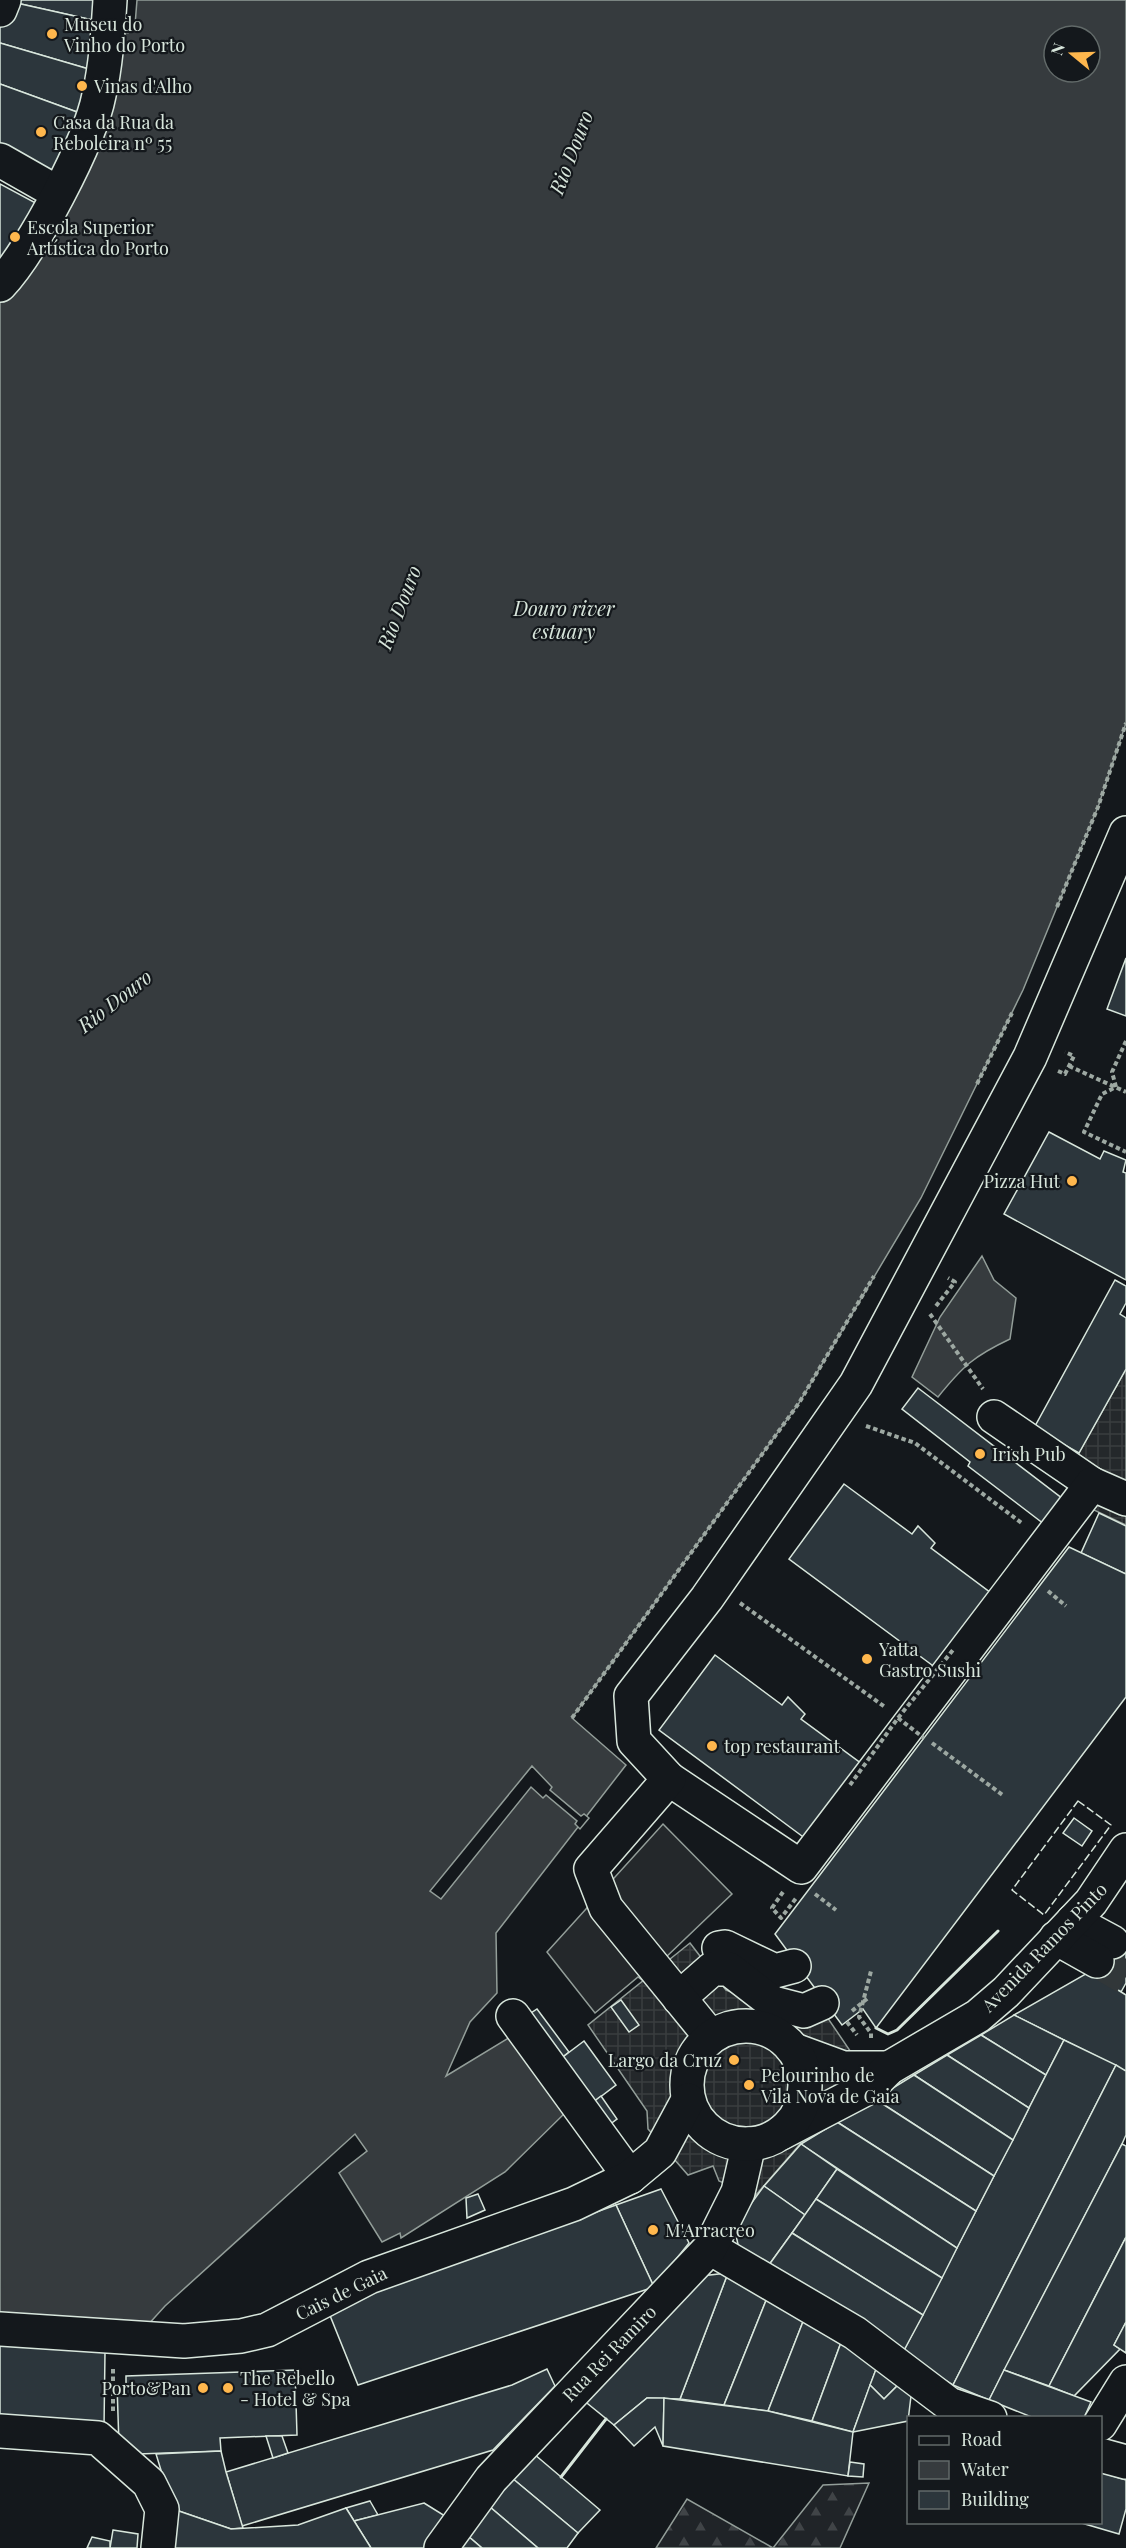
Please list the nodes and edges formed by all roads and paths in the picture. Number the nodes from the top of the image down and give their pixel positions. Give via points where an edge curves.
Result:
1 (4, 0) edge
2 (110, 0) edge
3 (125, 0) edge
4 (0, 10) edge
5 (122, 33) dead end
6 (0, 160) edge
7 (58, 193) junction
8 (0, 285) edge
9 (1126, 723) edge
10 (1126, 832) edge
11 (1054, 915) dead end
12 (1012, 1011) dead end
13 (1126, 1041) edge
14 (1065, 1074) dead end
15 (1116, 1087) junction
16 (1126, 1092) edge
17 (972, 1094) dead end
18 (1126, 1152) edge
19 (878, 1270) dead end
20 (954, 1282) dead end
21 (982, 1386) dead end
22 (994, 1417) dead end
23 (872, 1428) dead end
24 (1116, 1491) edge
25 (1047, 1542) junction
26 (742, 1604) dead end
27 (952, 1650) dead end
28 (572, 1718) dead end
29 (911, 1727) junction
30 (669, 1779) junction
31 (850, 1785) dead end
32 (1004, 1796) dead end
33 (1126, 1850) edge
34 (813, 1893) dead end
35 (836, 1910) dead end
36 (1065, 1929) junction
37 (1104, 1952) tunnel mouth
38 (794, 1966) dead end
39 (871, 1971) dead end
40 (672, 1989) junction
41 (822, 2003) dead end
42 (513, 2016) dead end
43 (848, 2022) dead end
44 (711, 2037) junction
45 (859, 2039) dead end
46 (794, 2050) junction
47 (880, 2058) junction
48 (688, 2100) junction
49 (781, 2133) junction
50 (716, 2136) junction
51 (749, 2144) junction
52 (660, 2152) junction
53 (630, 2177) junction
54 (710, 2248) junction
55 (0, 2330) edge
56 (114, 2337) junction
57 (1126, 2382) edge
58 (112, 2413) dead end
59 (984, 2416) edge
60 (1102, 2422) edge
61 (0, 2431) edge
62 (1102, 2455) edge
63 (1126, 2462) edge
64 (158, 2548) edge
65 (441, 2548) edge

1 - 4 street
2 - 7 street via 99,97
3 - 5 street
6 - 7 street
7 - 8 street via 18,266
9 - 11 path via 1098,807
10 - 30 street via 1030,1057 856,1384 706,1598 631,1696 634,1741
12 - 17 path
13 - 15 path via 1112,1072
14 - 15 path via 1069,1066
15 - 16 path
15 - 18 path via 1102,1094 1084,1132
19 - 28 path via 799,1403
20 - 21 path via 930,1314
22 - 24 street
23 - 25 path via 915,1443
24 - 25 street
25 - 29 street
26 - 29 path
27 - 29 path, bridge
29 - 30 street via 801,1867
29 - 31 path, bridge
29 - 32 path
30 - 40 street via 591,1869 606,1908
33 - 36 street, Avenida Ramos Pinto via 1109,1879
34 - 35 path
36 - 37 street
36 - 47 street, Avenida Ramos Pinto via 978,2016
38 - 40 street via 775,1971 725,1947 705,1948
39 - 47 path via 859,2017 871,2033
40 - 41 street via 712,1968 729,1969 773,2003 804,2010
40 - 44 street
42 - 53 street
43 - 45 path
44 - 46 street via 732,2028 756,2026 777,2034
44 - 48 street via 695,2055 687,2076
46 - 47 street via 843,2068
46 - 49 street via 804,2071 805,2094 797,2116
47 - 49 street, Avenida Ramos Pinto via 871,2086
48 - 50 street via 698,2121
48 - 52 street, Cais de Gaia
49 - 51 street
50 - 51 street
50 - 52 street, Cais de Gaia
51 - 54 street, Rua Rei Ramiro via 738,2192
52 - 53 street, Cais de Gaia
53 - 56 street, Cais de Gaia via 574,2204 369,2277 267,2330 184,2341
54 - 59 street via 855,2333 949,2404
54 - 65 street, Rua Rei Ramiro via 491,2479
55 - 56 street, Cais de Gaia
56 - 58 path
57 - 60 street
61 - 64 street via 98,2438 149,2483 162,2509
62 - 63 street

